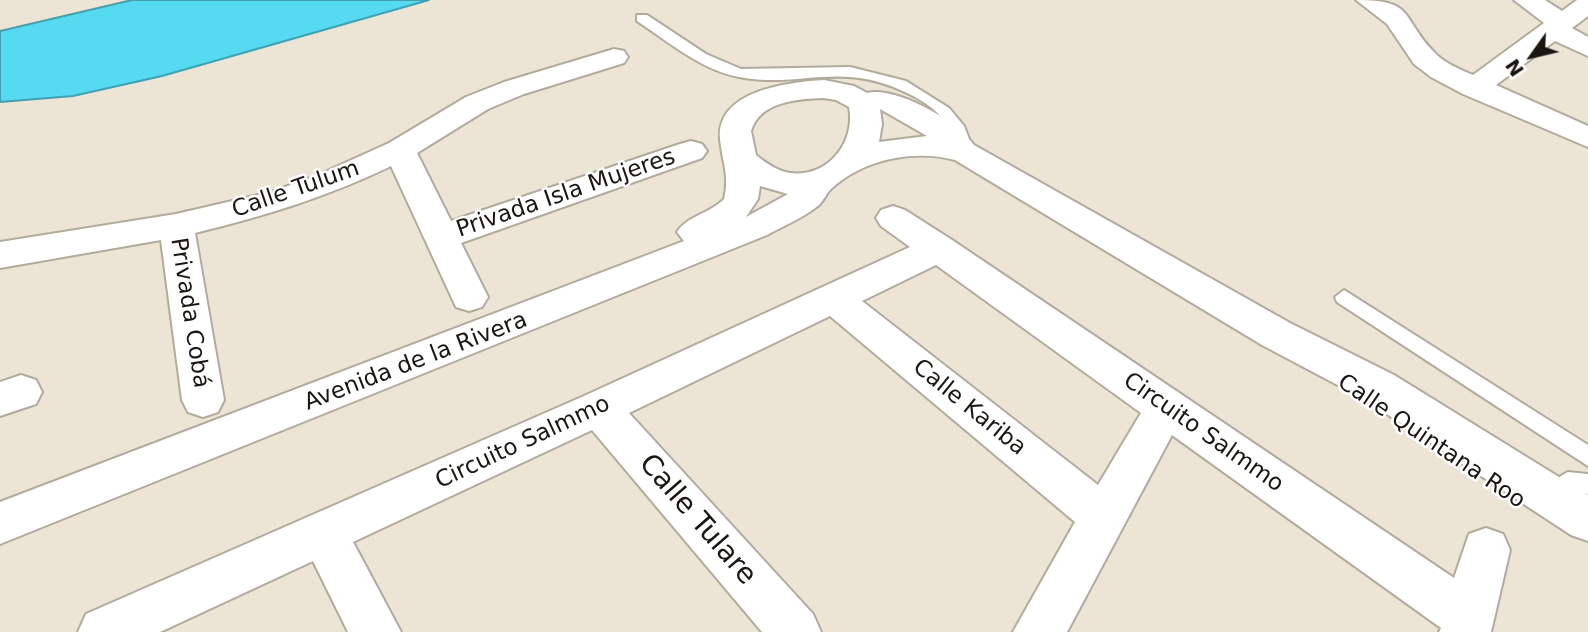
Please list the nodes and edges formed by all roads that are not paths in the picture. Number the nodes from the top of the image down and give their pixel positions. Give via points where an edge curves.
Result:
1 (1369, 0) edge
2 (1527, 0) edge
3 (1588, 4) edge
4 (642, 18) dead end
5 (1558, 27) junction
6 (1588, 48) edge
7 (614, 57) dead end
8 (1473, 88) junction
9 (863, 103) junction
10 (1588, 138) edge
11 (400, 150) junction
12 (691, 151) dead end
13 (966, 153) junction
14 (741, 160) junction
15 (836, 171) junction
16 (894, 218) dead end
17 (176, 226) junction
18 (441, 237) junction
19 (939, 249) junction
20 (0, 255) edge
21 (469, 296) dead end
22 (1344, 297) dead end
23 (834, 299) junction
24 (519, 312) junction
25 (203, 400) dead end
26 (1166, 407) junction
27 (599, 408) junction
28 (1588, 457) edge
29 (1568, 505) edge
30 (13, 506) edge
31 (1103, 517) junction
32 (324, 534) junction
33 (1588, 546) edge
34 (1486, 550) dead end
35 (1466, 624) edge
36 (104, 632) edge
37 (375, 632) edge
38 (795, 632) edge
39 (1039, 632) edge

1 - 8 street via 1396,18 1424,58
2 - 5 street
3 - 5 street
4 - 13 lane via 720,66 738,72 836,70 905,88 940,107 956,124
5 - 6 street
5 - 8 street
7 - 11 street, Calle Tulum via 477,103
8 - 10 street
9 - 13 street, Calle Quintana Roo via 879,100 899,109 938,129
9 - 14 street via 845,92 824,89 800,90 758,104 736,129
9 - 15 street via 867,131 863,146
11 - 17 street, Calle Tulum via 279,201
11 - 18 street, Privada Isla Mujeres
12 - 18 street, Privada Isla Mujeres
13 - 15 street, Calle Quintana Roo via 943,146 896,145
13 - 29 street, Calle Quintana Roo via 1276,334 1364,400
14 - 15 street via 777,181 800,184
14 - 24 street, Avenida de la Rivera via 746,186 736,209 721,220
15 - 24 street, Avenida de la Rivera via 806,198 755,228
16 - 19 street, Circuito Salmmo
17 - 20 street, Calle Tulum
17 - 25 street, Privada Cobá
18 - 21 street, Privada Isla Mujeres
19 - 23 street, Circuito Salmmo
19 - 26 street, Circuito Salmmo
22 - 28 lane
23 - 27 street, Circuito Salmmo
23 - 31 street, Calle Kariba
24 - 30 street, Avenida de la Rivera
26 - 31 street
26 - 35 street, Circuito Salmmo
27 - 32 street, Circuito Salmmo
27 - 38 street, Calle Tulare
29 - 33 street, Calle Quintana Roo
31 - 39 street
32 - 36 street, Circuito Salmmo
32 - 37 street
34 - 35 street, Circuito Salmmo

